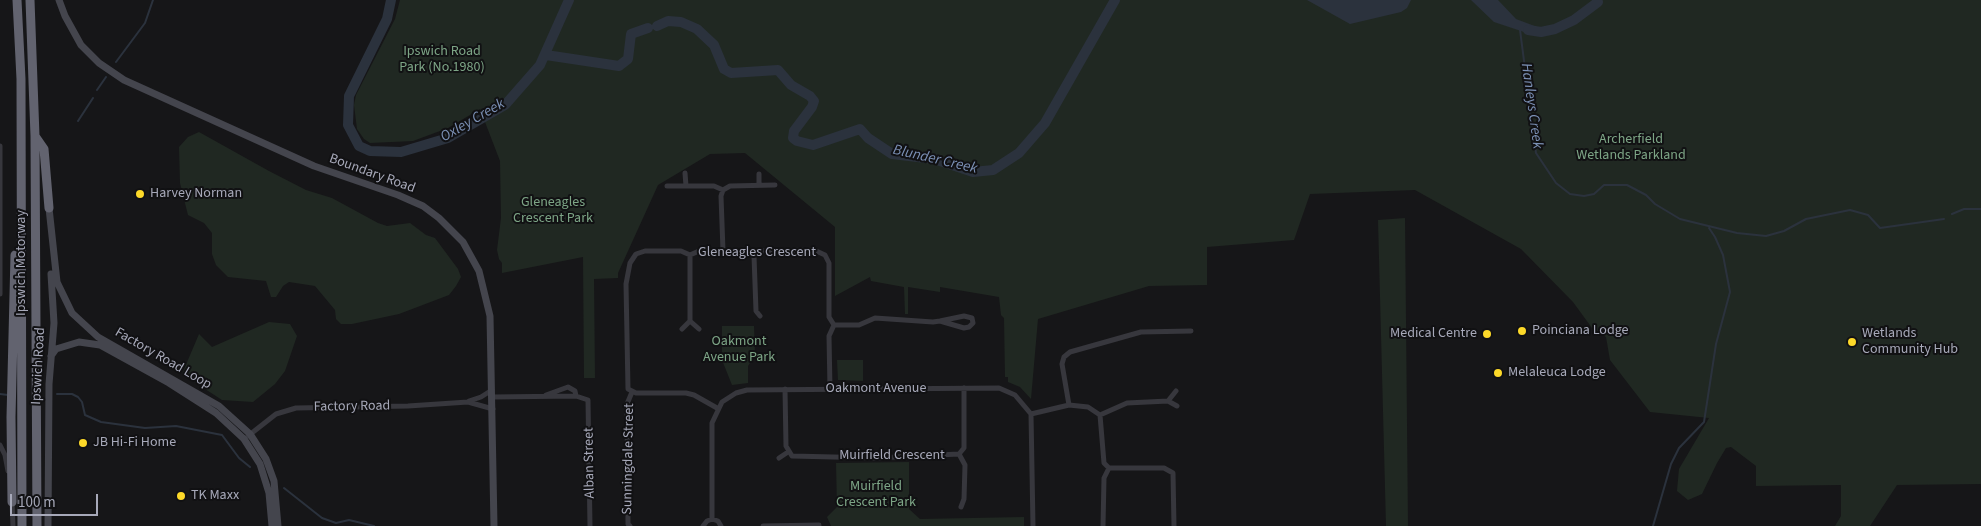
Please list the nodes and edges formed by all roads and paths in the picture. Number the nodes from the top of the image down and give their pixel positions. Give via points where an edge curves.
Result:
1 (18, 0) edge
2 (30, 0) edge
3 (59, 0) edge
4 (35, 136) junction
5 (21, 143) junction
6 (0, 146) edge
7 (685, 173) dead end
8 (758, 174) dead end
9 (759, 185) junction
10 (775, 185) dead end
11 (667, 186) dead end
12 (686, 186) junction
13 (723, 190) junction
14 (49, 208) junction
15 (723, 251) junction
16 (690, 255) junction
17 (754, 256) junction
18 (0, 294) edge
19 (760, 316) dead end
20 (940, 320) junction
21 (690, 321) junction
22 (834, 325) junction
23 (682, 329) dead end
24 (699, 329) dead end
25 (1192, 330) dead end
26 (50, 356) junction
27 (964, 388) junction
28 (492, 389) junction
29 (785, 389) junction
30 (830, 389) junction
31 (1176, 391) dead end
32 (632, 392) junction
33 (543, 396) junction
34 (576, 396) junction
35 (492, 397) junction
36 (1168, 401) junction
37 (468, 402) junction
38 (1069, 405) junction
39 (1177, 406) dead end
40 (717, 408) junction
41 (493, 409) junction
42 (1031, 414) junction
43 (1100, 414) junction
44 (247, 436) junction
45 (0, 444) edge
46 (788, 452) junction
47 (959, 454) junction
48 (779, 458) dead end
49 (1109, 468) junction
50 (12, 502) junction
51 (961, 507) dead end
52 (712, 519) junction
53 (819, 525) dead end
54 (13, 526) edge
55 (22, 526) edge
56 (37, 526) edge
57 (48, 526) edge
58 (272, 526) edge
59 (278, 526) edge
60 (494, 526) edge
61 (590, 526) edge
62 (630, 526) edge
63 (703, 526) edge
64 (721, 526) edge
65 (763, 526) edge
66 (1032, 526) edge
67 (1103, 526) edge
68 (1174, 526) edge

1 - 5 highway, Ipswich Motorway
2 - 4 highway, Ipswich Motorway
3 - 28 main road, Boundary Road via 74,34 99,63 124,80 314,166 398,195 440,218 463,242 485,287 491,331
4 - 14 highway via 44,149
4 - 56 highway, Ipswich Motorway
5 - 50 highway via 16,158
5 - 55 highway, Ipswich Motorway
6 - 18 street
7 - 12 street
8 - 9 street
9 - 10 street
9 - 13 street via 730,186
11 - 12 street
12 - 13 street via 714,186
13 - 15 street
14 - 26 main road, Ipswich Road via 54,313
14 - 44 main road, Factory Road Loop via 57,282 79,321 102,339 207,398 230,414
15 - 16 street, Gleneagles Crescent via 699,251
15 - 17 street, Gleneagles Crescent via 748,252
16 - 21 street
16 - 32 street, Gleneagles Crescent via 681,251 645,251 636,254 630,263 626,284 626,384
17 - 19 street via 756,311
17 - 22 street, Gleneagles Crescent via 761,251 814,250 826,255 829,262 829,317
20 - 20 street via 968,316 973,323 964,328
20 - 22 street via 879,318 859,325
21 - 23 street
21 - 24 street
22 - 30 street, Gleneagles Crescent via 829,336
25 - 38 street via 1141,332 1070,352 1062,364
26 - 44 main road, Factory Road Loop via 58,348 79,342 106,347 190,395
26 - 57 main road, Ipswich Road
27 - 30 street, Oakmont Avenue
27 - 42 street, Oakmont Avenue via 999,388 1015,395
27 - 47 street, Muirfield Crescent via 964,448
28 - 35 main road, Boundary Road
28 - 37 street, Factory Road via 481,398
29 - 30 street, Oakmont Avenue
29 - 40 street, Oakmont Avenue via 741,391 729,396
29 - 46 street
31 - 36 street
32 - 40 street via 686,393
32 - 62 street, Sunningdale Street via 627,404
33 - 34 street
33 - 34 street via 568,387 575,391
33 - 35 street
34 - 61 street, Alban Street via 588,400
35 - 41 main road, Boundary Road
36 - 39 street
36 - 43 street via 1127,403
37 - 41 street, Factory Road
37 - 44 street, Factory Road via 289,409 268,419
38 - 42 street
38 - 43 street via 1088,407
40 - 52 street via 712,429
41 - 60 main road, Boundary Road
42 - 66 street
43 - 49 street via 1104,463
44 - 58 main road, Factory Road Loop via 265,477
44 - 59 main road, Factory Road Loop via 266,459 274,481
45 - 50 street via 7,465
46 - 47 street, Muirfield Crescent via 800,457 875,458
46 - 48 street
47 - 51 street via 965,464
49 - 67 street via 1104,478
49 - 68 street via 1169,469 1173,473
50 - 54 street
52 - 63 street
52 - 64 street
53 - 65 street

